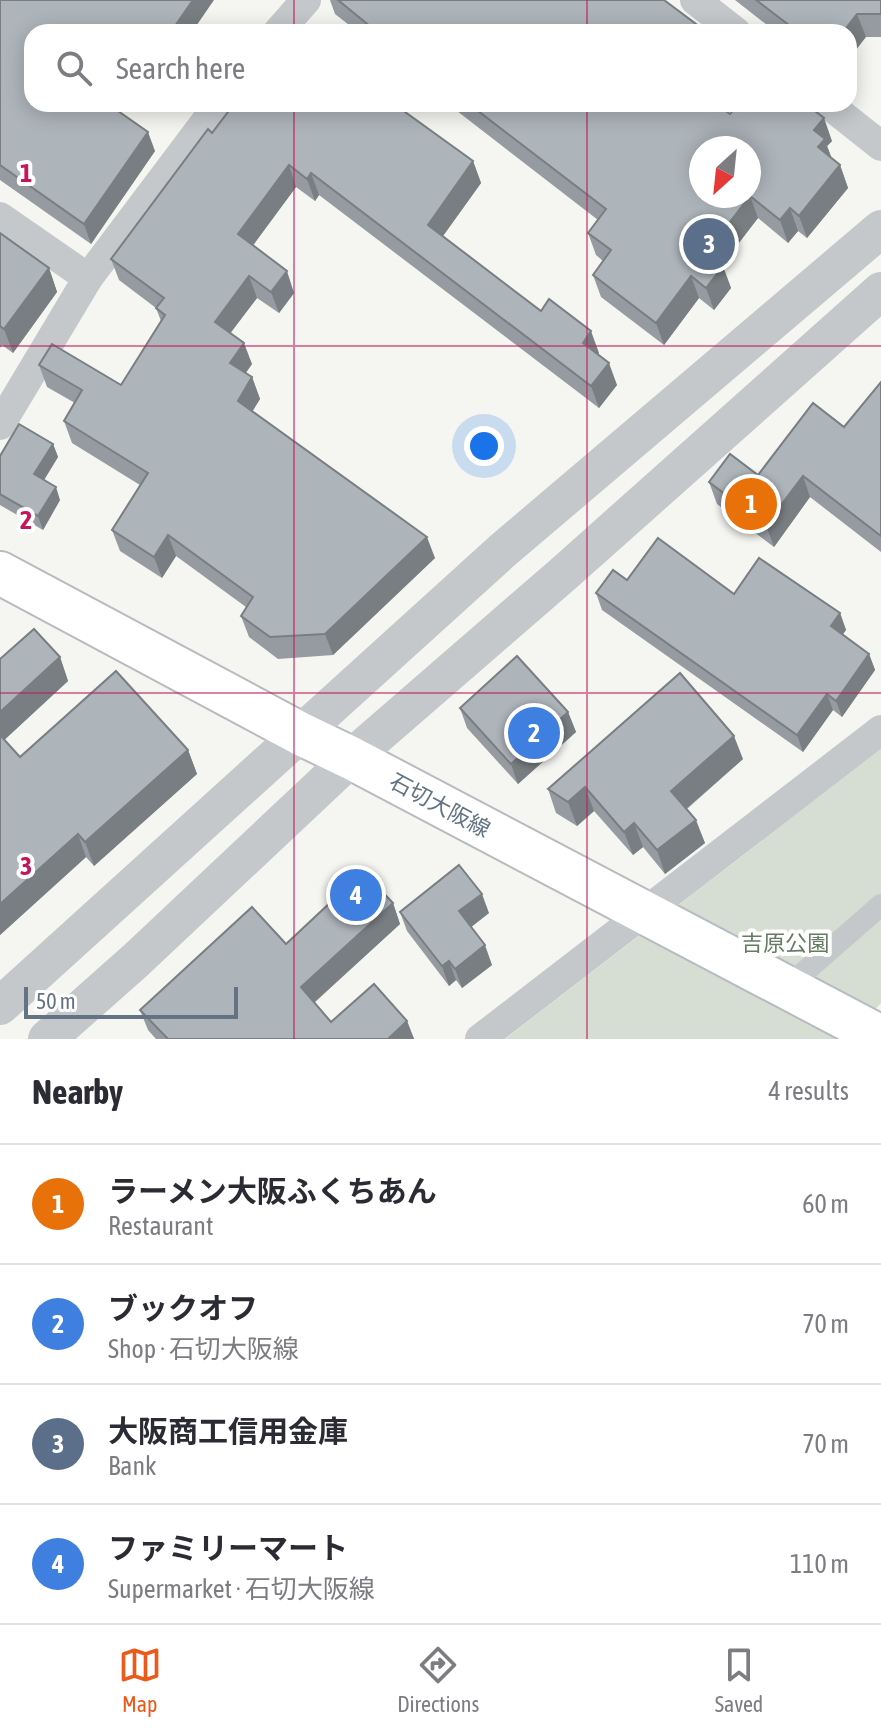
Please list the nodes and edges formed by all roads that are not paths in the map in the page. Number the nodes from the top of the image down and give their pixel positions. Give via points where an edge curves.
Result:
1 (306, 0) edge
2 (695, 0) edge
3 (285, 24) edge
4 (726, 24) edge
5 (213, 112) edge
6 (838, 112) edge
7 (881, 146) edge
8 (0, 217) edge
9 (881, 229) edge
10 (88, 278) junction
11 (881, 291) edge
12 (0, 425) edge
13 (0, 573) edge
14 (881, 730) edge
15 (301, 734) junction
16 (351, 758) junction
17 (881, 905) edge
18 (644, 913) junction
19 (786, 988) junction
20 (0, 1006) edge
21 (879, 1036) edge
22 (47, 1039) edge
23 (480, 1039) edge

1 - 3 street
2 - 4 street
5 - 10 street
6 - 7 street
8 - 10 street
9 - 15 street via 502,551
10 - 12 street
11 - 16 street
13 - 15 main road, 石切大阪線
14 - 18 street
15 - 16 main road, 石切大阪線
15 - 20 street
16 - 18 main road, 石切大阪線
16 - 22 street
17 - 19 street
18 - 19 main road, 石切大阪線
18 - 23 street
19 - 21 main road, 石切大阪線

